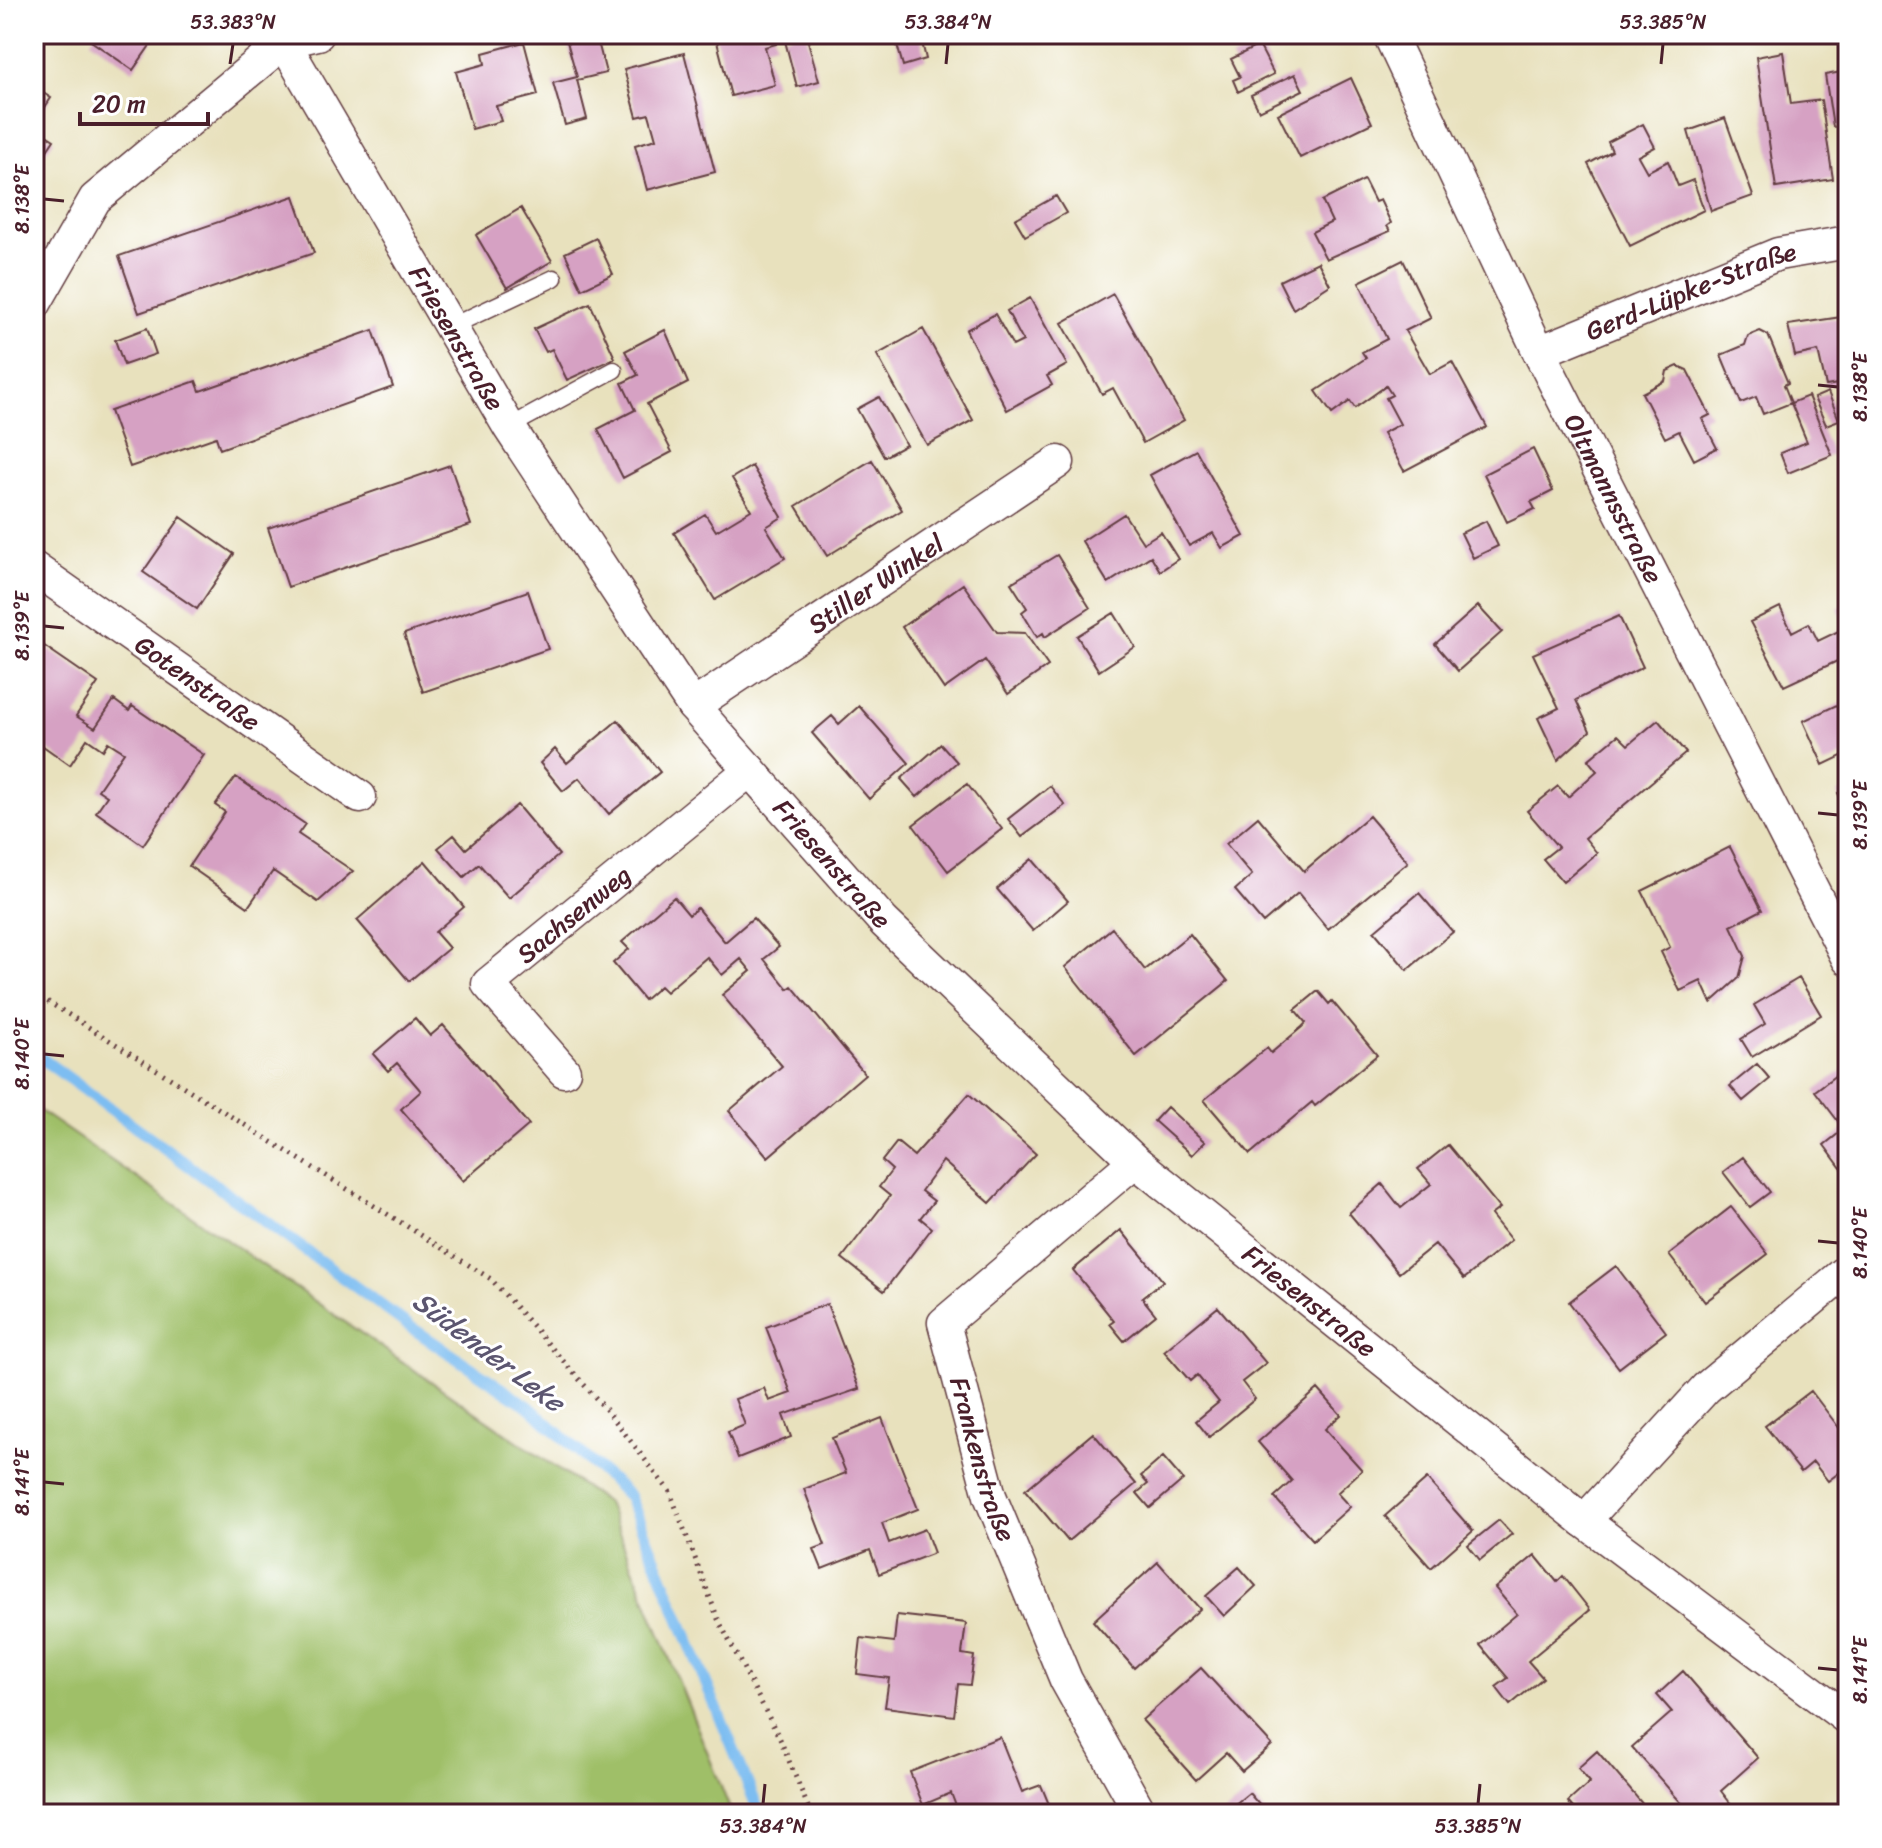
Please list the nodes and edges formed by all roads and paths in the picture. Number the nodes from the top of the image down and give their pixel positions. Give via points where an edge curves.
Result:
1 (318, 34) edge
2 (1389, 34) edge
3 (281, 38) edge
4 (1848, 242) edge
5 (554, 278) dead end
6 (34, 305) edge
7 (450, 327) junction
8 (1539, 352) junction
9 (614, 370) dead end
10 (509, 427) junction
11 (1058, 462) dead end
12 (34, 568) edge
13 (693, 706) junction
14 (750, 770) junction
15 (360, 797) dead end
16 (1848, 959) edge
17 (34, 993) edge
18 (564, 1071) dead end
19 (1135, 1161) junction
20 (1848, 1270) edge
21 (1584, 1521) junction
22 (1848, 1719) edge
23 (811, 1814) edge
24 (1141, 1814) edge

1 - 3 street
2 - 8 street, Oltmannsstraße
3 - 6 street via 95,199
3 - 7 street, Friesenstraße
4 - 8 street, Gerd-Lüpke-Straße via 1778,254
5 - 7 lane
7 - 10 street, Friesenstraße
8 - 16 street, Oltmannsstraße
9 - 10 lane
10 - 13 street, Friesenstraße
11 - 13 street, Stiller Winkel
12 - 15 street, Gotenstraße
13 - 14 street, Friesenstraße
14 - 18 street, Sachsenweg via 488,984
14 - 19 street, Friesenstraße via 884,922
17 - 23 path via 491,1279 609,1413 670,1492 718,1619 780,1739
19 - 21 street, Friesenstraße
19 - 24 street, Frankenstraße via 944,1323 990,1496 1066,1680
20 - 21 street via 1706,1388
21 - 22 street, Friesenstraße

